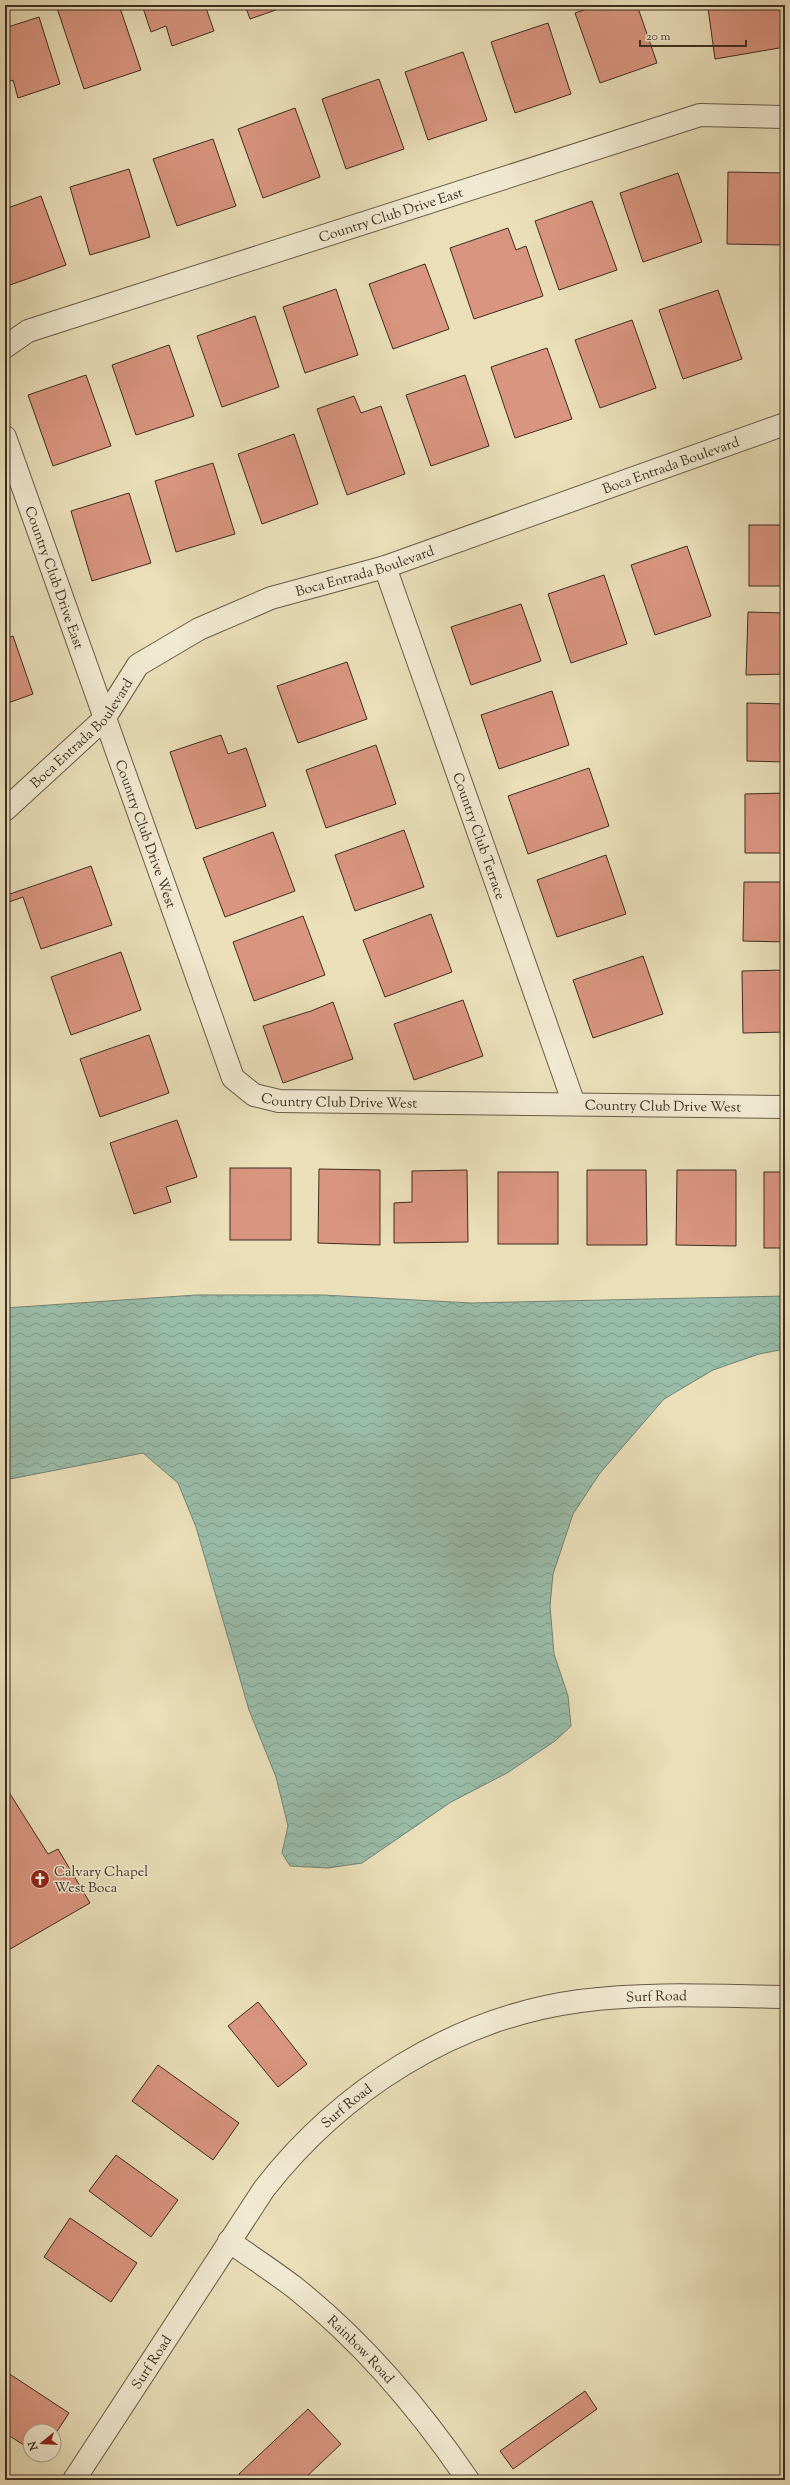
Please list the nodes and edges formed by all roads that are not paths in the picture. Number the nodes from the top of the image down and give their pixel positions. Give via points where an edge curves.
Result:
1 (785, 117) edge
2 (5, 347) edge
3 (785, 424) edge
4 (5, 437) edge
5 (385, 567) junction
6 (104, 719) junction
7 (5, 810) edge
8 (574, 1104) junction
9 (785, 1107) edge
10 (785, 1997) edge
11 (229, 2241) junction
12 (74, 2480) edge
13 (468, 2480) edge

1 - 2 street, Country Club Drive East via 700,115 28,331
3 - 5 street, Boca Entrada Boulevard
4 - 6 street, Country Club Drive East
5 - 6 street, Boca Entrada Boulevard via 271,598 199,629 138,665
5 - 8 street, Country Club Terrace
6 - 7 street, Boca Entrada Boulevard
6 - 8 street, Country Club Drive West via 233,1078 254,1095 278,1101
8 - 9 street, Country Club Drive West
10 - 11 street, Surf Road via 643,1996 580,2001 549,2006 488,2023 455,2037 404,2064 351,2099 327,2120 283,2165
11 - 12 street, Surf Road
11 - 13 street, Rainbow Road via 294,2288 341,2328 398,2387 437,2435

